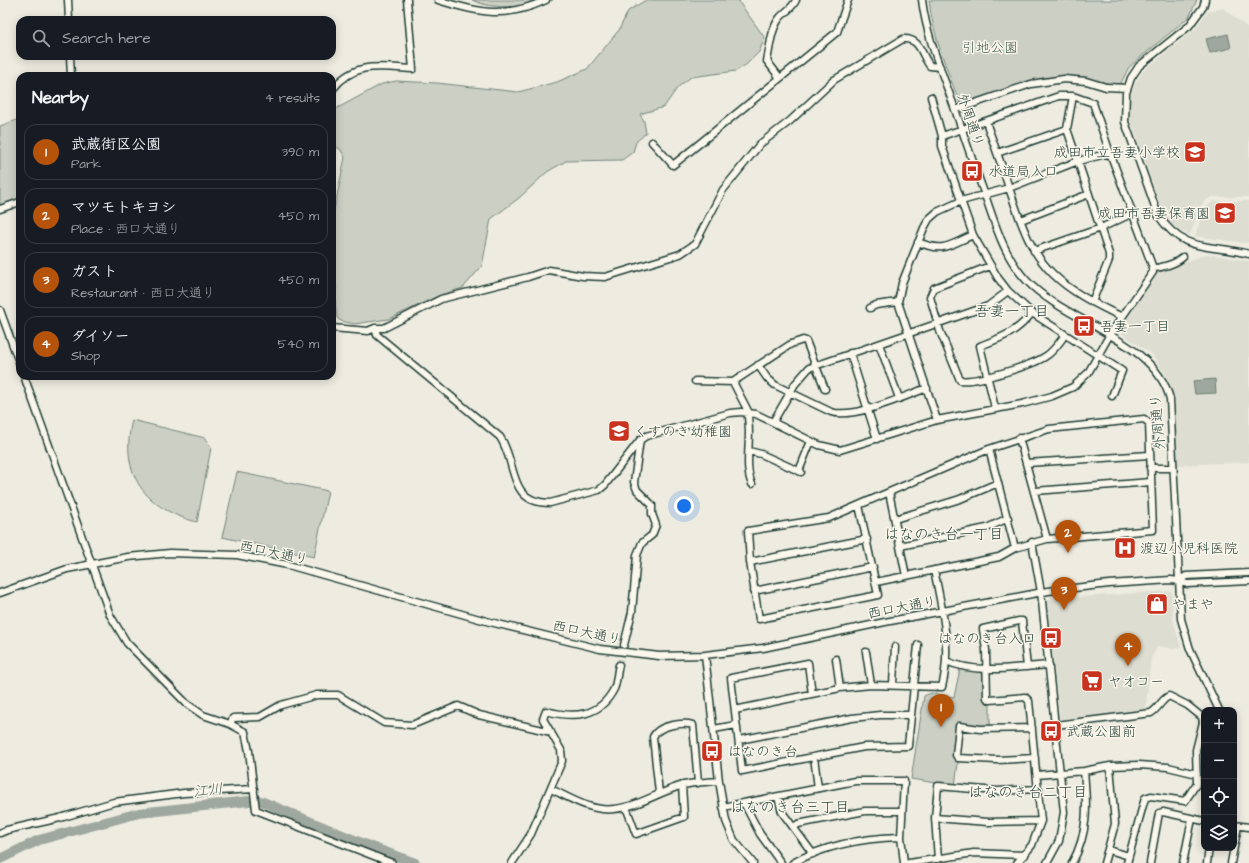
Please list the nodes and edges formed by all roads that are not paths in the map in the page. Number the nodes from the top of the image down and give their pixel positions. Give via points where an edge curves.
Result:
1 (68, 0) edge
2 (407, 0) edge
3 (438, 0) edge
4 (546, 0) edge
5 (796, 0) edge
6 (848, 0) edge
7 (922, 0) edge
8 (1205, 0) edge
9 (69, 16) edge
10 (70, 60) edge
11 (940, 67) junction
12 (71, 72) edge
13 (780, 78) junction
14 (336, 86) edge
15 (1127, 88) junction
16 (1073, 96) junction
17 (931, 97) dead end
18 (955, 110) junction
19 (986, 122) junction
20 (962, 129) junction
21 (1067, 129) junction
22 (942, 136) junction
23 (652, 142) dead end
24 (997, 153) junction
25 (1110, 153) junction
26 (1078, 161) junction
27 (1009, 188) junction
28 (1089, 194) junction
29 (985, 195) junction
30 (961, 201) junction
31 (16, 203) edge
32 (0, 209) edge
33 (1133, 213) junction
34 (1020, 220) junction
35 (1101, 228) junction
36 (973, 235) junction
37 (918, 242) junction
38 (1034, 251) junction
39 (1249, 254) edge
40 (1183, 257) dead end
41 (990, 266) junction
42 (1153, 268) junction
43 (1008, 291) junction
44 (898, 302) junction
45 (1092, 302) junction
46 (870, 308) dead end
47 (0, 310) edge
48 (1032, 313) junction
49 (1122, 317) junction
50 (938, 324) junction
51 (336, 328) edge
52 (375, 328) junction
53 (909, 334) junction
54 (1065, 335) junction
55 (1110, 336) junction
56 (879, 344) junction
57 (850, 353) junction
58 (16, 354) edge
59 (1097, 356) junction
60 (758, 365) junction
61 (815, 365) junction
62 (989, 376) junction
63 (25, 380) edge
64 (695, 381) dead end
65 (733, 382) junction
66 (927, 388) junction
67 (825, 389) dead end
68 (790, 392) junction
69 (1112, 396) dead end
70 (899, 398) junction
71 (995, 408) junction
72 (868, 409) junction
73 (747, 412) junction
74 (937, 420) junction
75 (772, 422) junction
76 (1020, 438) junction
77 (877, 439) junction
78 (640, 440) junction
79 (811, 441) junction
80 (989, 449) junction
81 (749, 451) junction
82 (1149, 455) junction
83 (1027, 463) junction
84 (1150, 468) junction
85 (1173, 468) junction
86 (1151, 482) junction
87 (998, 483) junction
88 (752, 484) dead end
89 (1035, 491) junction
90 (889, 492) junction
91 (859, 505) junction
92 (1008, 518) junction
93 (895, 519) junction
94 (867, 538) junction
95 (1047, 539) junction
96 (1032, 542) junction
97 (900, 546) junction
98 (1015, 548) junction
99 (750, 562) junction
100 (90, 563) junction
101 (873, 567) junction
102 (934, 570) junction
103 (1249, 573) edge
104 (906, 576) junction
105 (1179, 581) junction
106 (1249, 581) edge
107 (876, 582) junction
108 (754, 591) junction
109 (1041, 592) junction
110 (0, 593) edge
111 (943, 611) junction
112 (624, 645) tunnel mouth
113 (918, 645) dead end
114 (895, 647) dead end
115 (866, 652) dead end
116 (706, 656) junction
117 (836, 659) dead end
118 (946, 661) junction
119 (619, 665) tunnel mouth
120 (1049, 665) junction
121 (1027, 667) junction
122 (986, 668) junction
123 (871, 684) junction
124 (893, 684) junction
125 (914, 685) junction
126 (840, 688) junction
127 (812, 694) junction
128 (1218, 707) edge
129 (735, 710) junction
130 (911, 715) junction
131 (230, 724) junction
132 (736, 725) junction
133 (1056, 725) junction
134 (1032, 728) junction
135 (714, 729) junction
136 (551, 732) junction
137 (739, 740) junction
138 (814, 757) junction
139 (1035, 758) junction
140 (1110, 766) junction
141 (1084, 771) junction
142 (1061, 773) junction
143 (1197, 774) junction
144 (1037, 775) junction
145 (720, 780) junction
146 (698, 782) junction
147 (682, 785) junction
148 (818, 788) junction
149 (551, 789) junction
150 (1039, 789) junction
151 (254, 791) junction
152 (659, 793) junction
153 (778, 797) junction
154 (744, 803) junction
155 (626, 807) junction
156 (723, 807) junction
157 (901, 811) junction
158 (935, 818) junction
159 (1192, 819) junction
160 (1201, 820) edge
161 (1041, 822) junction
162 (1237, 826) edge
163 (794, 827) junction
164 (1249, 827) edge
165 (0, 833) edge
166 (900, 837) junction
167 (1109, 850) junction
168 (1209, 851) edge
169 (1233, 851) edge
170 (813, 854) junction
171 (1025, 855) junction
172 (1129, 856) junction
173 (938, 859) junction
174 (918, 862) edge
175 (392, 863) edge
176 (512, 863) edge
177 (753, 863) edge
178 (781, 863) edge
179 (793, 863) edge
180 (904, 863) edge
181 (909, 863) edge
182 (1017, 863) edge
183 (1047, 863) edge
184 (1072, 863) edge
185 (1104, 863) edge
186 (1127, 863) edge
187 (1150, 863) edge
188 (1183, 863) edge
189 (1207, 863) edge
190 (1231, 863) edge

1 - 9 street
2 - 14 street via 413,69 366,68 352,72
3 - 4 street via 487,12 515,12
5 - 13 street via 773,30 767,61
6 - 13 street via 837,32
7 - 11 street, 外周通り via 927,30
8 - 15 street via 1189,26 1139,66
10 - 12 street
11 - 18 street, 外周通り
11 - 52 street via 930,66 917,43 908,39 834,80 790,121 760,144 719,197 695,244 680,254 605,277 549,270 441,299 384,328
13 - 23 street via 673,165
15 - 18 street via 1064,79 1031,84
15 - 39 street via 1124,102 1125,122 1158,215 1165,226 1181,240 1194,245
16 - 19 street via 1059,96
16 - 21 street
16 - 25 street via 1094,103
17 - 22 street
18 - 20 street, 外周通り
19 - 20 street
19 - 24 street
20 - 22 street
20 - 29 street, 外周通り
21 - 24 street
21 - 26 street
22 - 30 street via 942,146
24 - 27 street
25 - 26 street
25 - 33 street
26 - 27 street
26 - 28 street
27 - 29 street
27 - 34 street
28 - 34 street
28 - 35 street
29 - 30 street
29 - 55 street, 外周通り via 1004,246 1027,281 1042,294
30 - 36 street
30 - 37 street via 933,215
31 - 32 street
33 - 35 street
33 - 42 street
34 - 38 street
35 - 38 street
35 - 45 street via 1109,260
36 - 37 street via 942,248 932,248
36 - 41 street
37 - 44 street via 902,283
38 - 45 street via 1052,274
40 - 42 street
41 - 43 street
41 - 50 street via 933,290 930,300
42 - 49 street via 1153,272
43 - 48 street
43 - 50 street via 988,306
44 - 46 street
44 - 53 street
45 - 49 street
47 - 58 street
48 - 54 street
48 - 62 street via 1011,334 980,346
49 - 55 street
50 - 53 street
50 - 62 street via 958,378 963,381
51 - 52 street via 368,331
52 - 78 street via 377,336 500,437 505,445 518,490 534,502 550,502 599,490 605,486
53 - 56 street
53 - 66 street
54 - 59 street
54 - 62 street via 1057,347 1045,357
55 - 59 street
55 - 85 street, 外周通り via 1144,358 1166,385 1170,399
56 - 57 street
56 - 70 street
57 - 61 street
57 - 72 street
59 - 69 street via 1122,371
59 - 71 street via 1088,373 1073,387 1035,401
60 - 61 street via 791,344 803,340 806,341
60 - 65 street
60 - 68 street via 770,381
61 - 67 street
61 - 68 street via 802,374
62 - 71 street
63 - 100 street
64 - 65 street
65 - 73 street via 748,409
66 - 70 street
66 - 74 street
68 - 72 street via 834,413 849,414
68 - 75 street
70 - 72 street
71 - 74 street
72 - 77 street
73 - 75 street
73 - 78 street via 730,413 646,436
73 - 81 street via 750,423
74 - 77 street
75 - 79 street
76 - 80 street
76 - 82 street via 1049,429 1144,420 1149,423
76 - 83 street
77 - 79 street via 840,450 826,448
78 - 112 street via 634,482 637,490 652,505 656,525 652,535 642,543 637,555 632,612
79 - 81 street via 800,472
80 - 87 street
80 - 90 street
81 - 88 street via 748,473
82 - 83 street
82 - 84 street
83 - 89 street
84 - 85 street
84 - 86 street
85 - 105 street, 外周通り
86 - 89 street
86 - 95 street via 1153,530
87 - 92 street
87 - 93 street via 960,499
89 - 95 street
90 - 91 street
90 - 93 street
91 - 94 street
91 - 99 street via 829,518 748,531
92 - 97 street via 987,528
92 - 98 street
93 - 97 street
94 - 99 street
94 - 101 street
95 - 96 street
96 - 98 street
96 - 109 street
97 - 104 street
98 - 102 street via 999,557
99 - 108 street
100 - 110 street, 西口大通り
100 - 116 street, 西口大通り via 128,556 170,553 237,555 288,565 490,622 600,649 659,656
100 - 131 street via 114,623 127,643 193,709
101 - 107 street
101 - 108 street
102 - 104 street
102 - 111 street
103 - 105 street, 西口大通り via 1186,576
104 - 107 street
105 - 106 street, 西口大通り via 1187,584
105 - 109 street, 西口大通り via 1109,584
105 - 128 street, 外周通り via 1180,611 1186,640
107 - 108 street via 878,595 759,619
109 - 111 street, 西口大通り
109 - 120 street
111 - 116 street, 西口大通り via 763,648
111 - 118 street
113 - 125 street
114 - 124 street
115 - 123 street
116 - 135 street
117 - 126 street
118 - 122 street via 977,670
118 - 125 street via 942,686
119 - 136 street via 614,688 599,707 568,716 546,711 543,719
120 - 121 street
120 - 133 street
121 - 122 street
121 - 122 street via 1023,624 1019,620 983,630
122 - 134 street via 987,698 990,700 1025,696 1028,698
123 - 124 street
123 - 126 street
124 - 125 street
125 - 130 street
126 - 127 street
127 - 129 street
127 - 129 street via 808,663 730,678
129 - 132 street
130 - 137 street via 852,718
130 - 138 street via 908,746 864,747
131 - 136 street via 233,718 260,716 281,705 317,695 338,695 391,725 412,725 458,706 479,716
131 - 151 street via 242,729 247,736
132 - 135 street
132 - 137 street
133 - 142 street
133 - 143 street via 1151,713 1169,696 1187,705 1202,717 1196,750
134 - 139 street
134 - 139 street via 980,729 959,726 956,755 958,758 975,760
135 - 145 street
136 - 149 street via 562,750 562,761
137 - 138 street via 742,771
138 - 148 street
139 - 144 street
140 - 141 street
140 - 143 street via 1139,765
140 - 167 street via 1115,824
141 - 142 street
141 - 184 street via 1086,819 1082,842
142 - 144 street
142 - 183 street via 1064,812 1062,828 1059,841
143 - 172 street via 1197,784 1185,801 1150,796 1145,798
144 - 150 street
145 - 146 street
145 - 156 street
146 - 147 street
146 - 152 street via 693,725 673,725 653,737
147 - 152 street
147 - 155 street via 684,817 636,834
148 - 153 street
148 - 157 street via 855,781 904,780
149 - 155 street via 593,807 614,810
149 - 176 street via 532,834
150 - 158 street via 997,792 938,786
150 - 161 street
151 - 165 street via 184,793 114,802
151 - 175 street via 255,807 259,812
152 - 155 street
153 - 154 street
153 - 163 street via 782,812
154 - 156 street
154 - 178 street via 760,834
156 - 177 street via 734,840
157 - 163 street via 865,811 798,824
157 - 166 street
158 - 161 street
158 - 173 street
159 - 160 street
159 - 187 street via 1159,813
159 - 188 street
161 - 171 street
162 - 164 street
163 - 170 street
166 - 170 street via 860,841
166 - 180 street
167 - 172 street
167 - 185 street
168 - 189 street
169 - 190 street
170 - 179 street
171 - 173 street via 974,853
171 - 182 street
172 - 186 street
173 - 174 street
174 - 181 street

